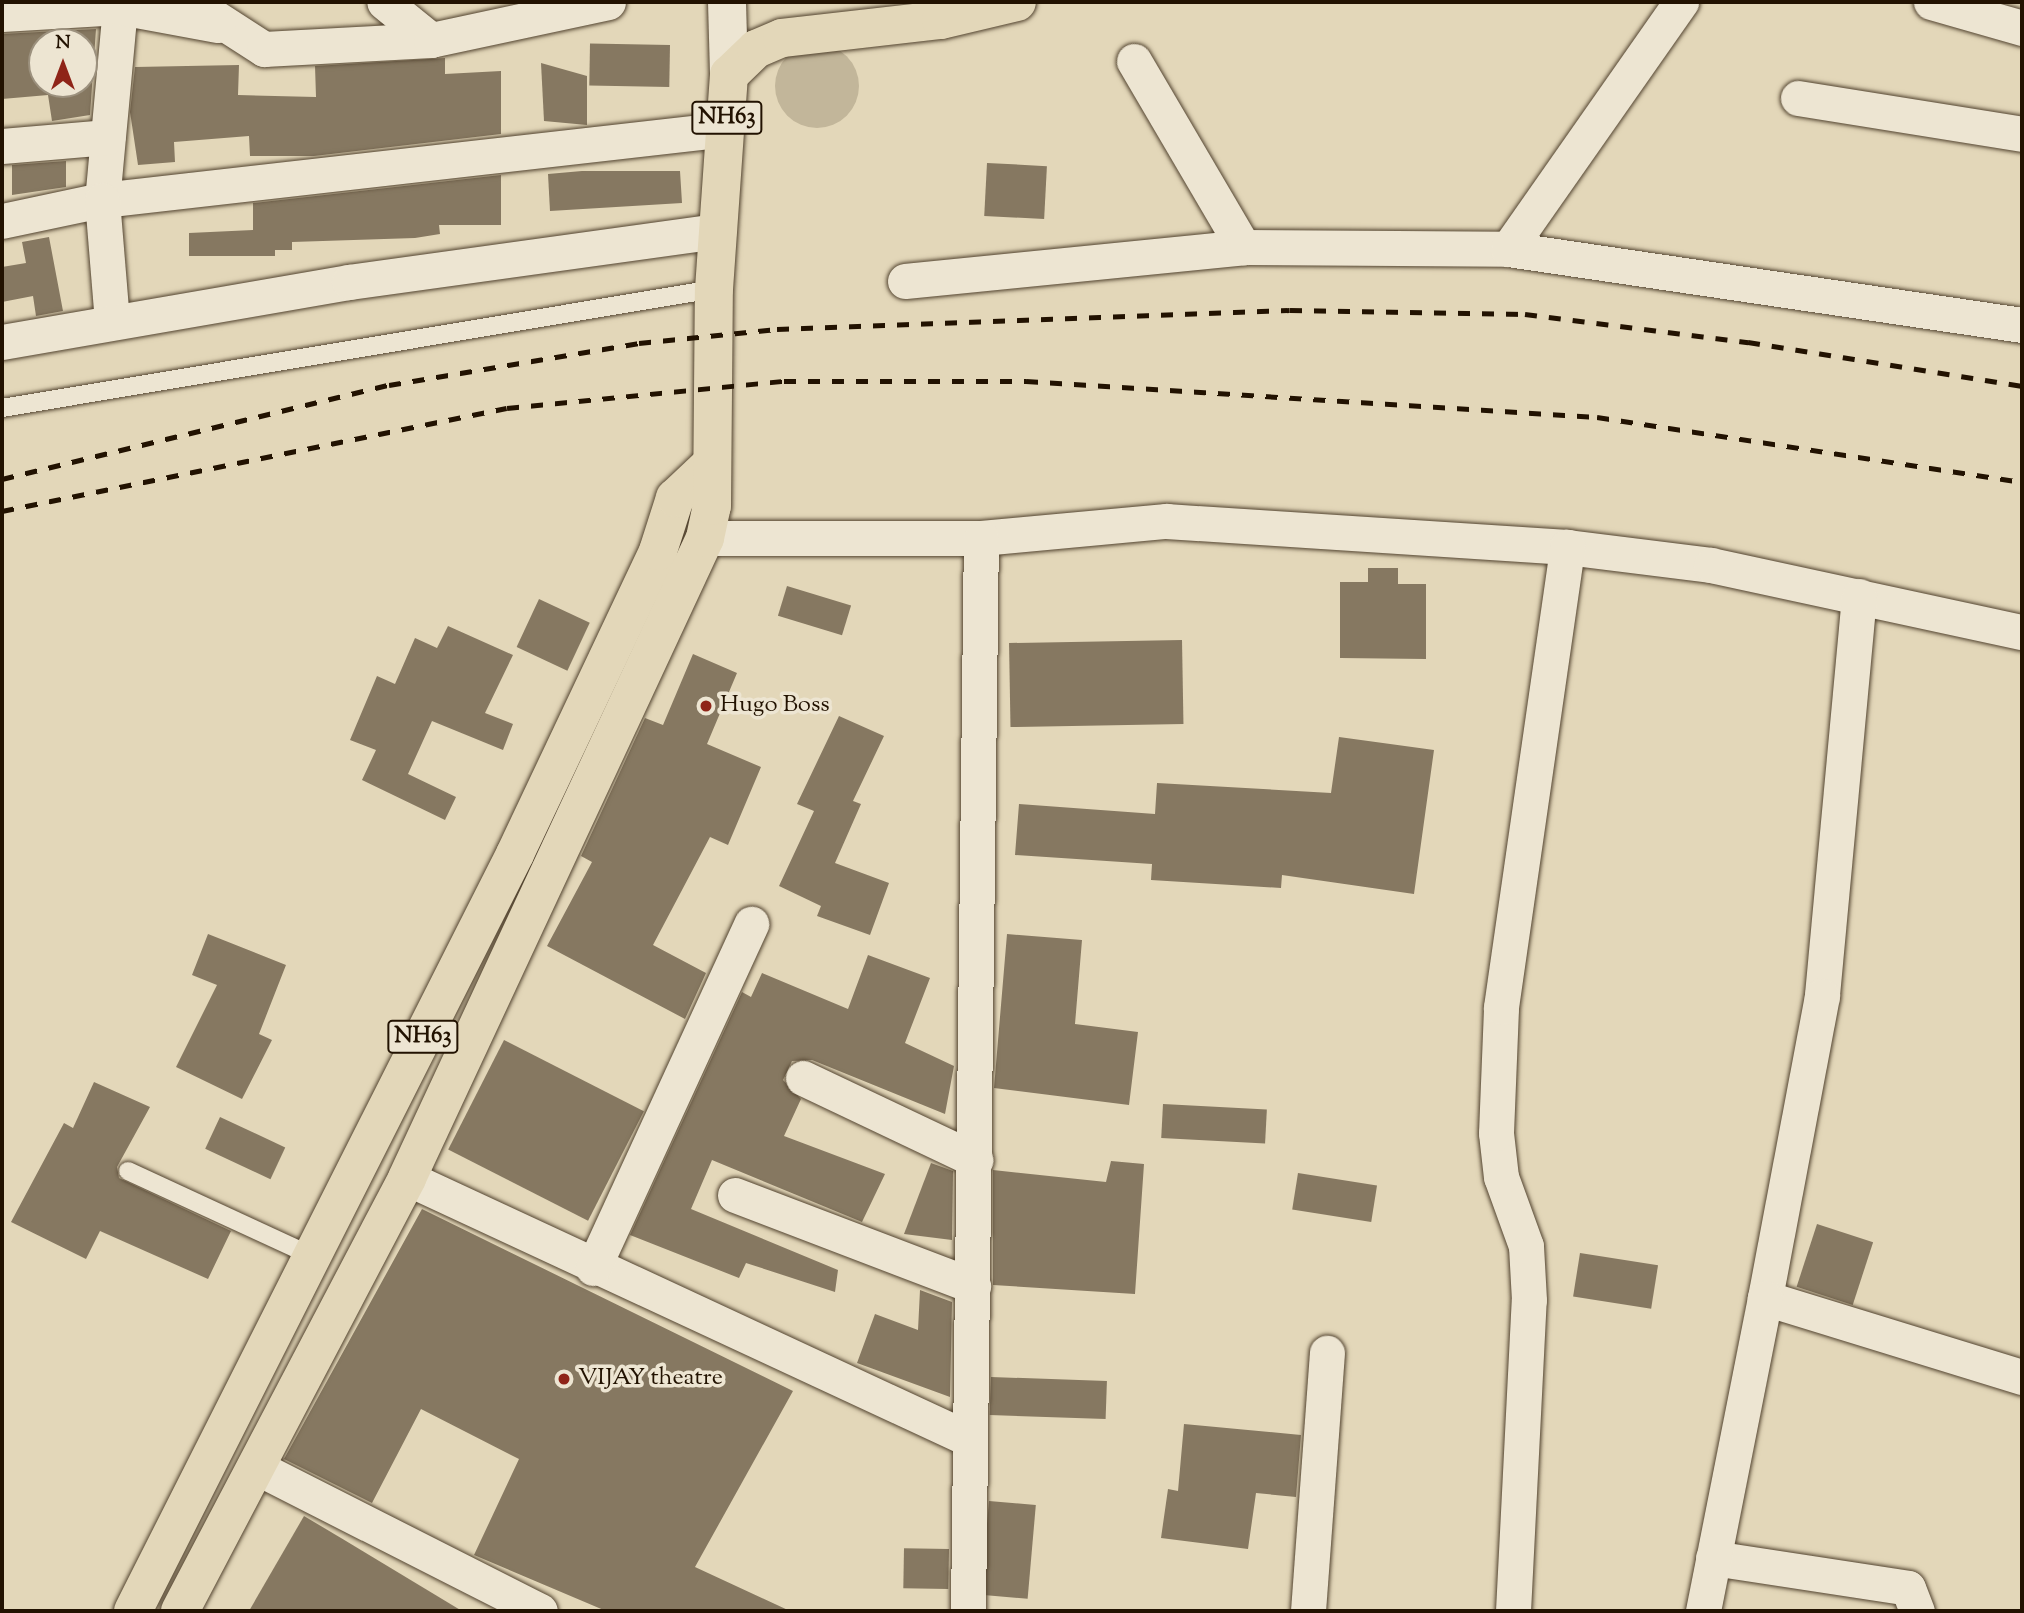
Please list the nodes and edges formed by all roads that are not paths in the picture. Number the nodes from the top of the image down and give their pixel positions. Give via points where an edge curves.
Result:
1 (191, 2) edge
2 (384, 2) edge
3 (608, 2) edge
4 (1017, 2) edge
5 (1681, 2) edge
6 (1931, 2) edge
7 (723, 3) edge
8 (121, 7) junction
9 (2, 14) edge
10 (225, 26) junction
11 (2022, 28) edge
12 (431, 40) junction
13 (1134, 61) dead end
14 (729, 75) junction
15 (1798, 98) dead end
16 (726, 130) junction
17 (2022, 134) edge
18 (108, 137) junction
19 (2, 146) edge
20 (102, 200) junction
21 (2, 222) edge
22 (718, 232) junction
23 (1243, 247) junction
24 (1508, 249) junction
25 (905, 281) dead end
26 (714, 289) junction
27 (112, 321) junction
28 (2022, 325) edge
29 (2, 342) edge
30 (2, 408) edge
31 (710, 466) junction
32 (705, 538) junction
33 (981, 538) junction
34 (1567, 547) junction
35 (1859, 596) junction
36 (2022, 632) edge
37 (751, 924) dead end
38 (803, 1078) dead end
39 (976, 1160) junction
40 (128, 1171) dead end
41 (407, 1178) junction
42 (735, 1195) dead end
43 (312, 1256) junction
44 (593, 1268) junction
45 (973, 1286) junction
46 (1765, 1298) junction
47 (1327, 1353) dead end
48 (2022, 1377) edge
49 (969, 1439) junction
50 (258, 1468) junction
51 (1713, 1558) junction
52 (133, 1611) edge
53 (180, 1611) edge
54 (540, 1611) edge
55 (968, 1611) edge
56 (1308, 1611) edge
57 (1513, 1611) edge
58 (1703, 1611) edge
59 (1916, 1611) edge

1 - 10 street
2 - 12 street
3 - 12 street
4 - 14 highway, NH63 via 941,20 782,38 756,49
5 - 24 street
6 - 11 street
7 - 14 street
8 - 9 street
8 - 10 street
8 - 18 street
10 - 12 street via 264,49
13 - 23 street
14 - 16 highway, NH63
15 - 17 street
16 - 20 street
16 - 22 highway, NH63
18 - 19 street
18 - 20 street
20 - 21 street
20 - 27 street
22 - 26 highway, NH63
22 - 27 street
23 - 24 street
23 - 25 street
24 - 28 street
26 - 30 lane
26 - 31 highway, NH63
27 - 29 street
31 - 32 highway, NH63
31 - 43 highway, NH63 via 675,498 658,551 516,854
32 - 33 street
32 - 41 highway, NH63
33 - 34 street via 1166,521
33 - 39 street
34 - 35 street via 1712,565
34 - 57 street via 1500,1007 1496,1133 1500,1177 1526,1246 1529,1300
35 - 36 street
35 - 46 street via 1822,996
37 - 44 street
38 - 39 street
39 - 45 street
40 - 43 lane
41 - 44 street
41 - 50 highway, NH63
42 - 45 street
43 - 52 highway, NH63
44 - 49 street
45 - 49 street
46 - 48 street
46 - 51 street
47 - 56 street
49 - 55 street
50 - 53 highway, NH63
50 - 54 street
51 - 58 street
51 - 59 street via 1908,1588

